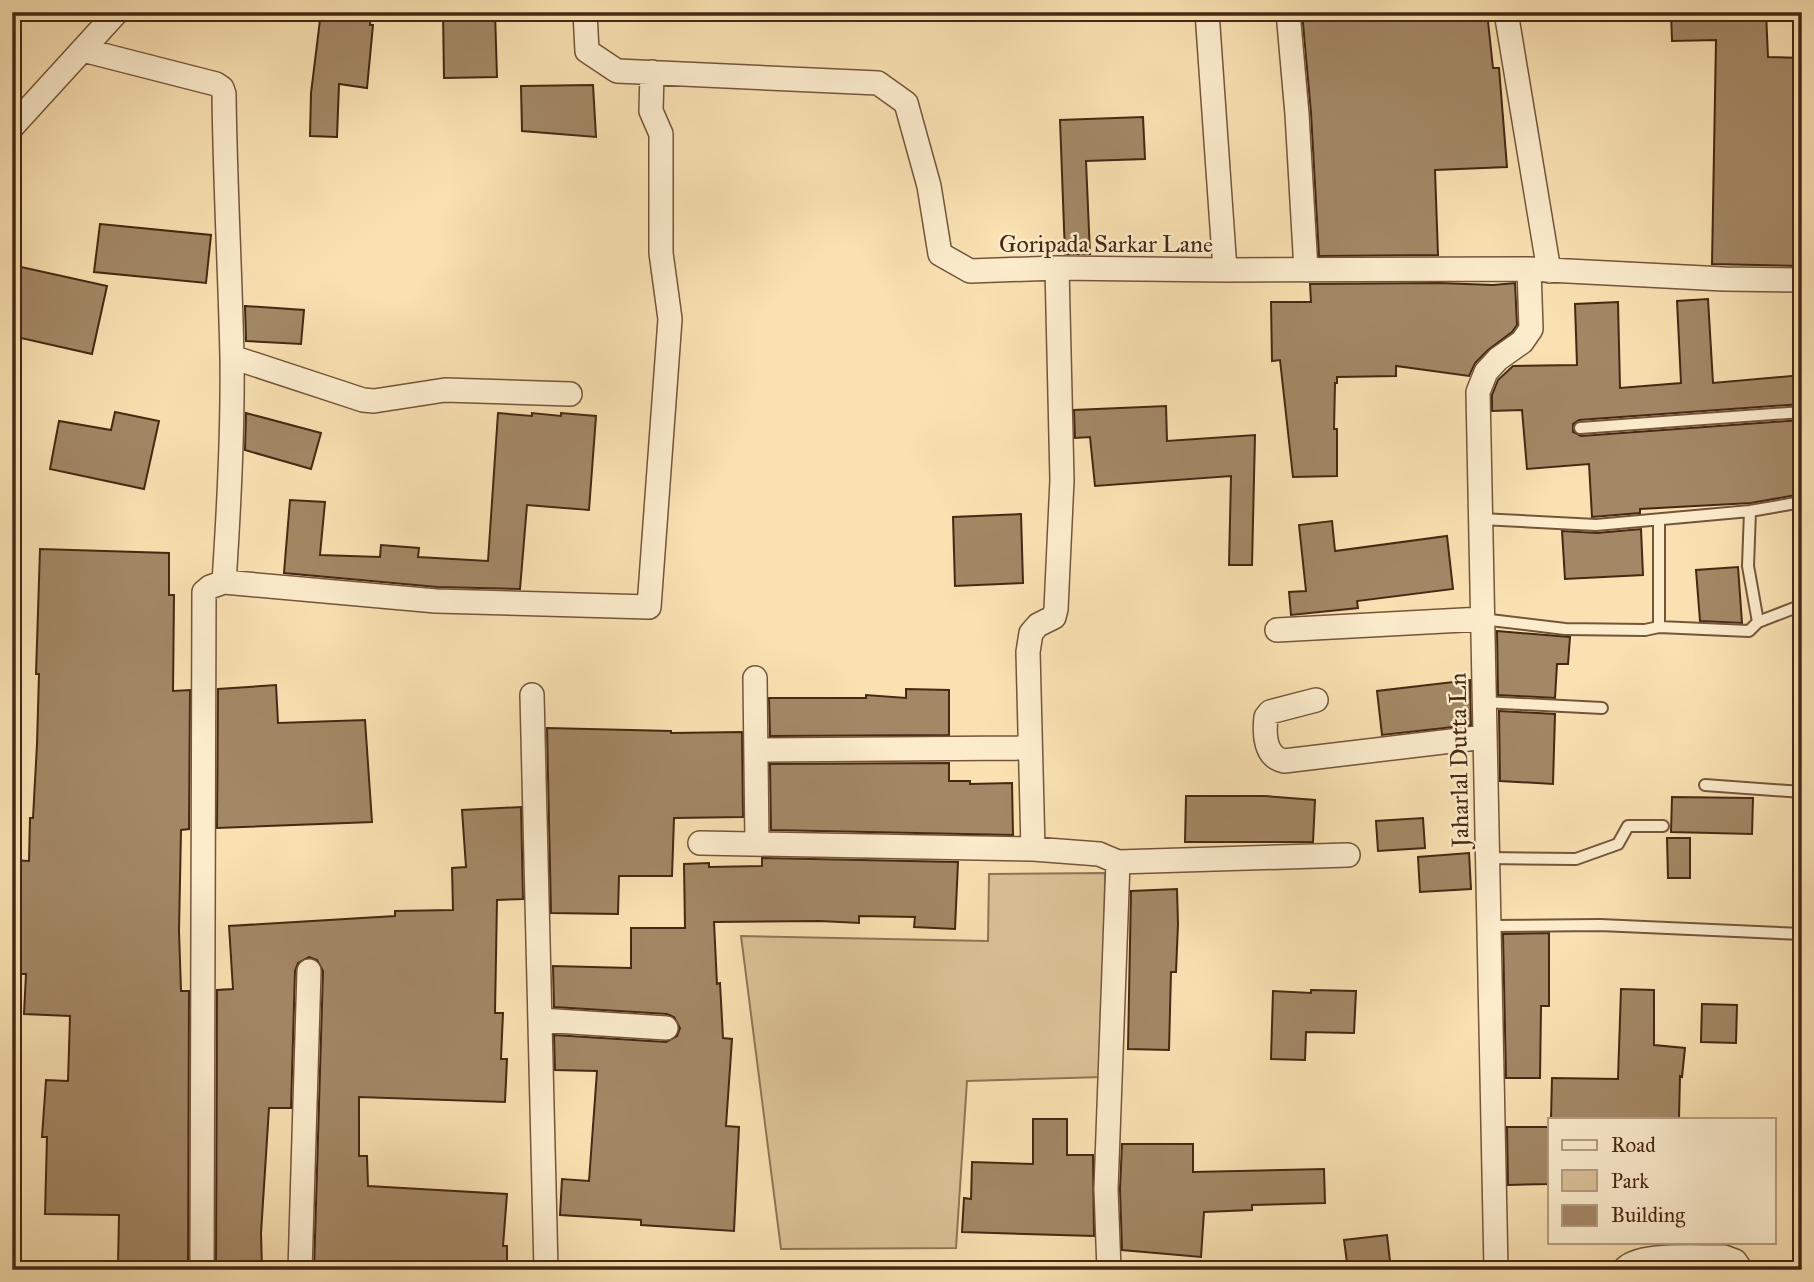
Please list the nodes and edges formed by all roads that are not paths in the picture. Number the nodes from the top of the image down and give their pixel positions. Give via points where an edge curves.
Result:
1 (117, 12) edge
2 (585, 12) edge
3 (1207, 12) edge
4 (1288, 12) edge
5 (1506, 12) edge
6 (83, 50) junction
7 (652, 72) junction
8 (12, 127) edge
9 (1057, 268) junction
10 (1225, 270) junction
11 (1306, 270) junction
12 (1539, 270) junction
13 (1802, 280) edge
14 (232, 357) junction
15 (570, 394) dead end
16 (1802, 412) edge
17 (1580, 428) dead end
18 (1802, 502) edge
19 (1751, 511) junction
20 (1480, 519) junction
21 (1660, 520) junction
22 (225, 582) junction
23 (1802, 605) edge
24 (1482, 619) junction
25 (1758, 622) junction
26 (1659, 627) junction
27 (1277, 630) dead end
28 (755, 678) dead end
29 (532, 695) dead end
30 (1316, 700) dead end
31 (1483, 702) junction
32 (1602, 708) dead end
33 (1485, 737) junction
34 (1030, 748) junction
35 (756, 750) junction
36 (1705, 785) dead end
37 (1802, 792) edge
38 (1663, 826) dead end
39 (700, 842) dead end
40 (757, 844) junction
41 (1033, 849) junction
42 (1348, 855) dead end
43 (1488, 858) junction
44 (1118, 862) junction
45 (1489, 926) junction
46 (1802, 934) edge
47 (309, 971) dead end
48 (540, 1020) junction
49 (666, 1028) dead end
50 (202, 1270) edge
51 (300, 1270) edge
52 (546, 1270) edge
53 (1109, 1270) edge
54 (1496, 1270) edge
55 (1624, 1270) edge
56 (1741, 1270) edge

1 - 6 street
2 - 7 street, Goripada Sarkar Lane via 587,51 617,71
3 - 10 street
4 - 11 street
5 - 12 street, Jaharlal Dutta Ln
6 - 8 street
6 - 14 street via 222,88
7 - 9 street, Goripada Sarkar Lane via 878,83 906,103 929,186 940,254 970,271
7 - 22 street via 650,111 661,134 661,253 670,319 649,607 436,601
9 - 10 street, Goripada Sarkar Lane
9 - 34 street via 1062,480 1056,609 1054,617 1031,633
10 - 11 street, Goripada Sarkar Lane
11 - 12 street, Goripada Sarkar Lane
12 - 13 street, Goripada Sarkar Lane
12 - 20 street, Jaharlal Dutta Ln via 1531,329 1486,372 1478,392
14 - 15 street via 363,400 445,390
14 - 22 street
16 - 17 lane
18 - 19 lane
19 - 21 lane
19 - 25 lane via 1748,566
20 - 21 lane via 1596,525
20 - 24 street, Jaharlal Dutta Ln
21 - 26 lane
22 - 50 street via 204,592
23 - 25 lane
24 - 26 lane via 1566,629
24 - 27 street
24 - 31 street, Jaharlal Dutta Ln
25 - 26 lane via 1749,631
28 - 35 street
29 - 48 street
30 - 33 street via 1266,717 1269,754 1275,759
31 - 32 lane
31 - 33 street, Jaharlal Dutta Ln
33 - 43 street, Jaharlal Dutta Ln
34 - 35 street
34 - 41 street
35 - 40 street
36 - 37 lane
38 - 43 lane via 1628,826 1618,844 1576,859
39 - 40 street
40 - 41 street
41 - 44 street via 1099,854
42 - 44 street
43 - 45 street, Jaharlal Dutta Ln
44 - 53 street via 1107,1189
45 - 46 lane via 1600,925
45 - 54 street, Jaharlal Dutta Ln
47 - 51 street
48 - 49 street
48 - 52 street
55 - 56 street via 1640,1259 1724,1257 1735,1261

